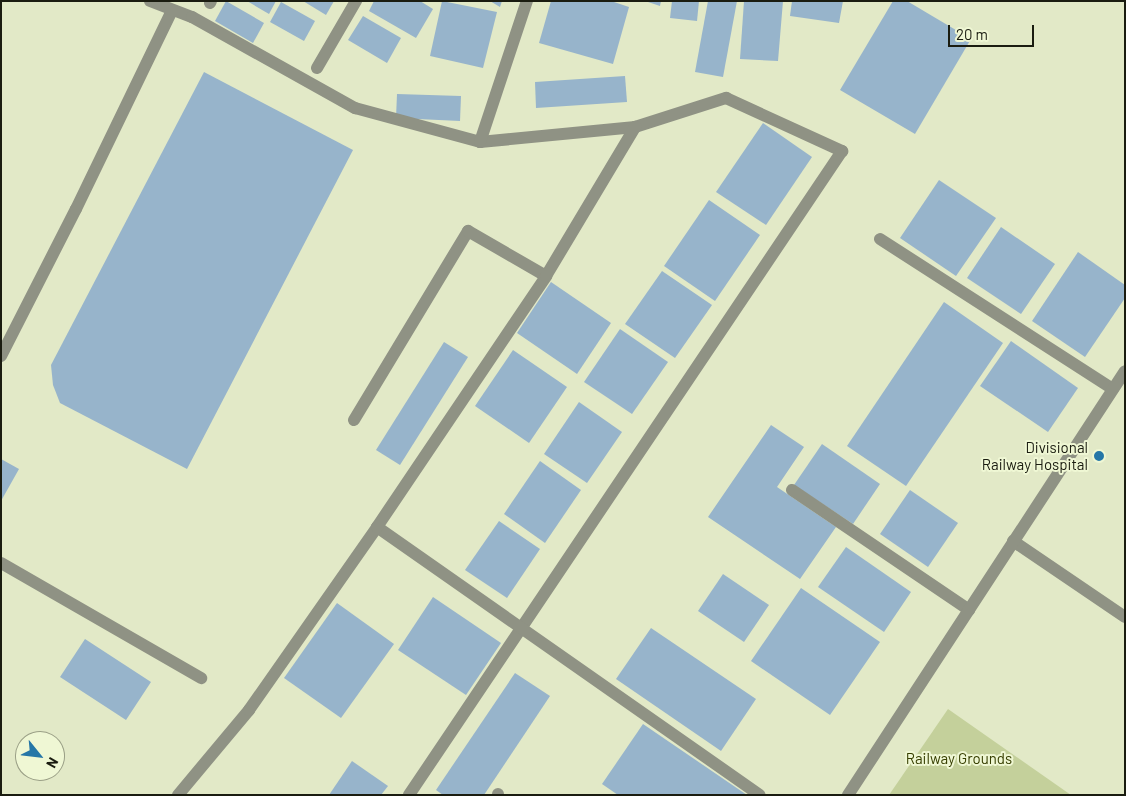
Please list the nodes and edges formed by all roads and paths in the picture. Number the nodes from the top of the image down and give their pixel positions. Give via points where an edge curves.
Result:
1 (150, 1) edge
2 (356, 1) edge
3 (527, 1) edge
4 (172, 10) junction
5 (317, 68) dead end
6 (634, 126) junction
7 (480, 142) junction
8 (880, 239) dead end
9 (546, 276) junction
10 (1, 356) edge
11 (1125, 371) edge
12 (1113, 389) junction
13 (354, 420) dead end
14 (792, 490) dead end
15 (377, 527) junction
16 (1013, 541) junction
17 (1, 563) edge
18 (969, 610) junction
19 (1125, 617) edge
20 (520, 629) junction
21 (201, 678) dead end
22 (181, 794) edge
23 (409, 795) edge
24 (760, 795) edge
25 (848, 795) edge

1 - 4 street
2 - 5 street
3 - 7 street
4 - 7 street via 192,17 356,108
4 - 10 street
6 - 7 street
6 - 9 street
6 - 20 street via 726,98 842,151
8 - 12 street
9 - 13 street via 468,231
9 - 15 street
11 - 12 street
12 - 16 street
14 - 18 street
15 - 20 street
15 - 22 street via 249,710
16 - 18 street
16 - 19 street
17 - 21 street
18 - 25 street
20 - 23 street
20 - 24 street

